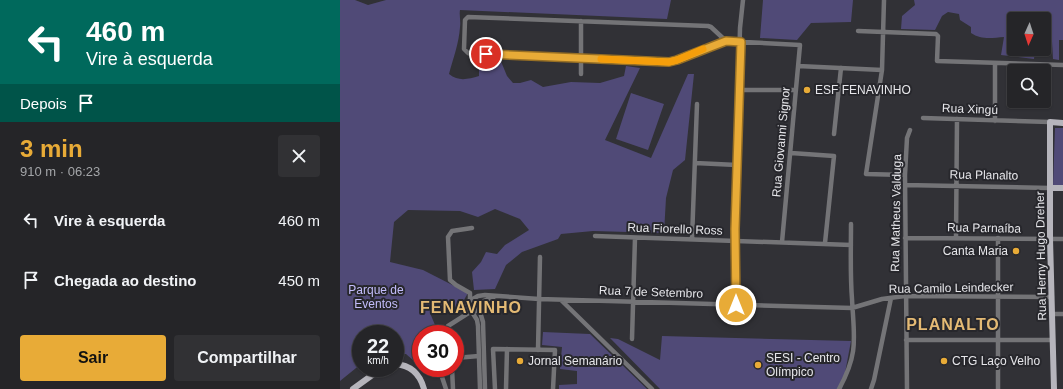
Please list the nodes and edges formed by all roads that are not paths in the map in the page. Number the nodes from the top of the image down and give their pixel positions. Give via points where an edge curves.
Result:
1 (743, 0) edge
2 (884, 0) edge
3 (582, 21) junction
4 (858, 31) dead end
5 (884, 31) junction
6 (726, 41) junction
7 (741, 42) junction
8 (581, 58) junction
9 (995, 63) junction
10 (1063, 65) edge
11 (798, 66) junction
12 (841, 68) junction
13 (882, 70) junction
14 (581, 74) dead end
15 (740, 90) junction
16 (796, 90) junction
17 (697, 104) dead end
18 (924, 118) dead end
19 (957, 119) junction
20 (995, 121) junction
21 (1050, 122) junction
22 (1063, 123) edge
23 (910, 130) dead end
24 (834, 134) dead end
25 (791, 153) junction
26 (695, 163) junction
27 (737, 165) junction
28 (905, 175) junction
29 (905, 185) junction
30 (957, 186) junction
31 (1050, 188) junction
32 (1063, 188) edge
33 (851, 224) dead end
34 (472, 228) dead end
35 (595, 236) dead end
36 (635, 238) junction
37 (905, 238) junction
38 (956, 238) junction
39 (998, 238) junction
40 (692, 239) junction
41 (1050, 239) junction
42 (1063, 240) edge
43 (735, 241) junction
44 (782, 242) junction
45 (825, 243) junction
46 (851, 245) junction
47 (540, 257) dead end
48 (497, 296) junction
49 (905, 296) junction
50 (998, 296) junction
51 (1052, 297) junction
52 (891, 298) junction
53 (539, 299) junction
54 (471, 300) junction
55 (561, 300) junction
56 (634, 301) junction
57 (478, 304) junction
58 (736, 305) junction
59 (852, 308) junction
60 (471, 312) junction
61 (1053, 314) junction
62 (1063, 314) edge
63 (450, 325) edge
64 (632, 339) dead end
65 (906, 340) junction
66 (998, 340) junction
67 (1053, 340) junction
68 (482, 345) junction
69 (507, 349) junction
70 (538, 350) junction
71 (479, 356) junction
72 (464, 357) edge
73 (404, 366) edge
74 (370, 377) edge
75 (442, 377) edge
76 (452, 377) edge
77 (354, 389) edge
78 (424, 389) edge
79 (446, 389) edge
80 (453, 389) edge
81 (480, 389) edge
82 (485, 389) edge
83 (495, 389) edge
84 (506, 389) edge
85 (553, 389) edge
86 (652, 389) edge
87 (839, 389) edge
88 (871, 389) edge
89 (907, 389) edge
90 (998, 389) edge
91 (1054, 389) edge

1 - 7 street
2 - 5 street
3 - 6 street via 708,26
3 - 8 street
3 - 8 street via 468,17 465,20 464,49 471,54
4 - 5 street
5 - 9 street via 936,34 937,61
5 - 13 street
6 - 7 street
6 - 8 street via 669,62
7 - 11 street, Rua Giovanni Signor via 800,45
7 - 15 street
8 - 14 street
9 - 10 street
9 - 20 street
11 - 12 street
11 - 16 street, Rua Giovanni Signor
12 - 13 street
12 - 24 street
13 - 28 street via 866,174
15 - 16 street
15 - 27 street
16 - 25 street, Rua Giovanni Signor
17 - 26 street
18 - 19 street, Rua Xingú
19 - 20 street, Rua Xingú
19 - 30 street
20 - 21 street, Rua Xingú
21 - 22 main road, Rua Xingú
21 - 31 main road, Rua Herny Hugo Dreher
23 - 28 street, Rua Matheus Valduga via 907,138
25 - 44 street, Rua Giovanni Signor
25 - 45 street via 834,156
26 - 27 street
26 - 40 street
27 - 43 street
28 - 29 street, Rua Matheus Valduga
29 - 30 street, Rua Planalto
29 - 37 street, Rua Matheus Valduga
30 - 31 street, Rua Planalto
30 - 38 street
31 - 32 main road, Rua Planalto
31 - 41 main road, Rua Herny Hugo Dreher
33 - 46 street
34 - 54 street via 452,231 448,237 450,280 470,293
35 - 36 street, Rua Fiorello Ross
36 - 40 street, Rua Fiorello Ross
36 - 56 street
37 - 38 street, Rua Parnaíba
37 - 49 street, Rua Matheus Valduga
38 - 39 street, Rua Parnaíba
39 - 41 street, Rua Parnaíba
39 - 50 street
40 - 43 street, Rua Fiorello Ross
41 - 42 street, Rua Parnaíba
41 - 51 main road, Rua Herny Hugo Dreher
43 - 44 street, Rua Fiorello Ross
43 - 58 street
44 - 45 street, Rua Fiorello Ross
45 - 46 street, Rua Fiorello Ross
46 - 59 street
47 - 53 street
48 - 53 street, Rua 7 de Setembro
48 - 54 street, Rua 7 de Setembro via 478,296
48 - 57 street, Rua 7 de Setembro
49 - 50 street, Rua Camilo Leindecker
49 - 52 street, Rua Camilo Leindecker
49 - 65 street, Rua Matheus Valduga
50 - 51 street, Rua Camilo Leindecker
50 - 66 street
51 - 61 main road, Rua Herny Hugo Dreher
52 - 59 street, Rua Camilo Leindecker
52 - 88 street
53 - 55 street, Rua 7 de Setembro
53 - 70 street
54 - 57 street
54 - 60 street via 466,305 466,309
55 - 56 street, Rua 7 de Setembro
55 - 86 street
56 - 58 street, Rua 7 de Setembro
56 - 64 street
57 - 60 street via 476,311
57 - 68 street via 483,322
58 - 59 street, Rua 7 de Setembro
59 - 87 street via 854,350 850,367
60 - 63 street
60 - 68 street via 477,320
61 - 62 street
61 - 67 main road, Rua Herny Hugo Dreher
65 - 66 street
65 - 89 street, Rua Matheus Valduga
66 - 67 street
66 - 90 street
67 - 91 main road, Rua Herny Hugo Dreher
68 - 71 street
68 - 82 street
69 - 70 street
69 - 83 street via 492,349
69 - 84 street
70 - 85 street via 555,350
71 - 72 street
71 - 81 street
73 - 78 main road via 416,374
74 - 77 main road
75 - 79 street
76 - 80 street

